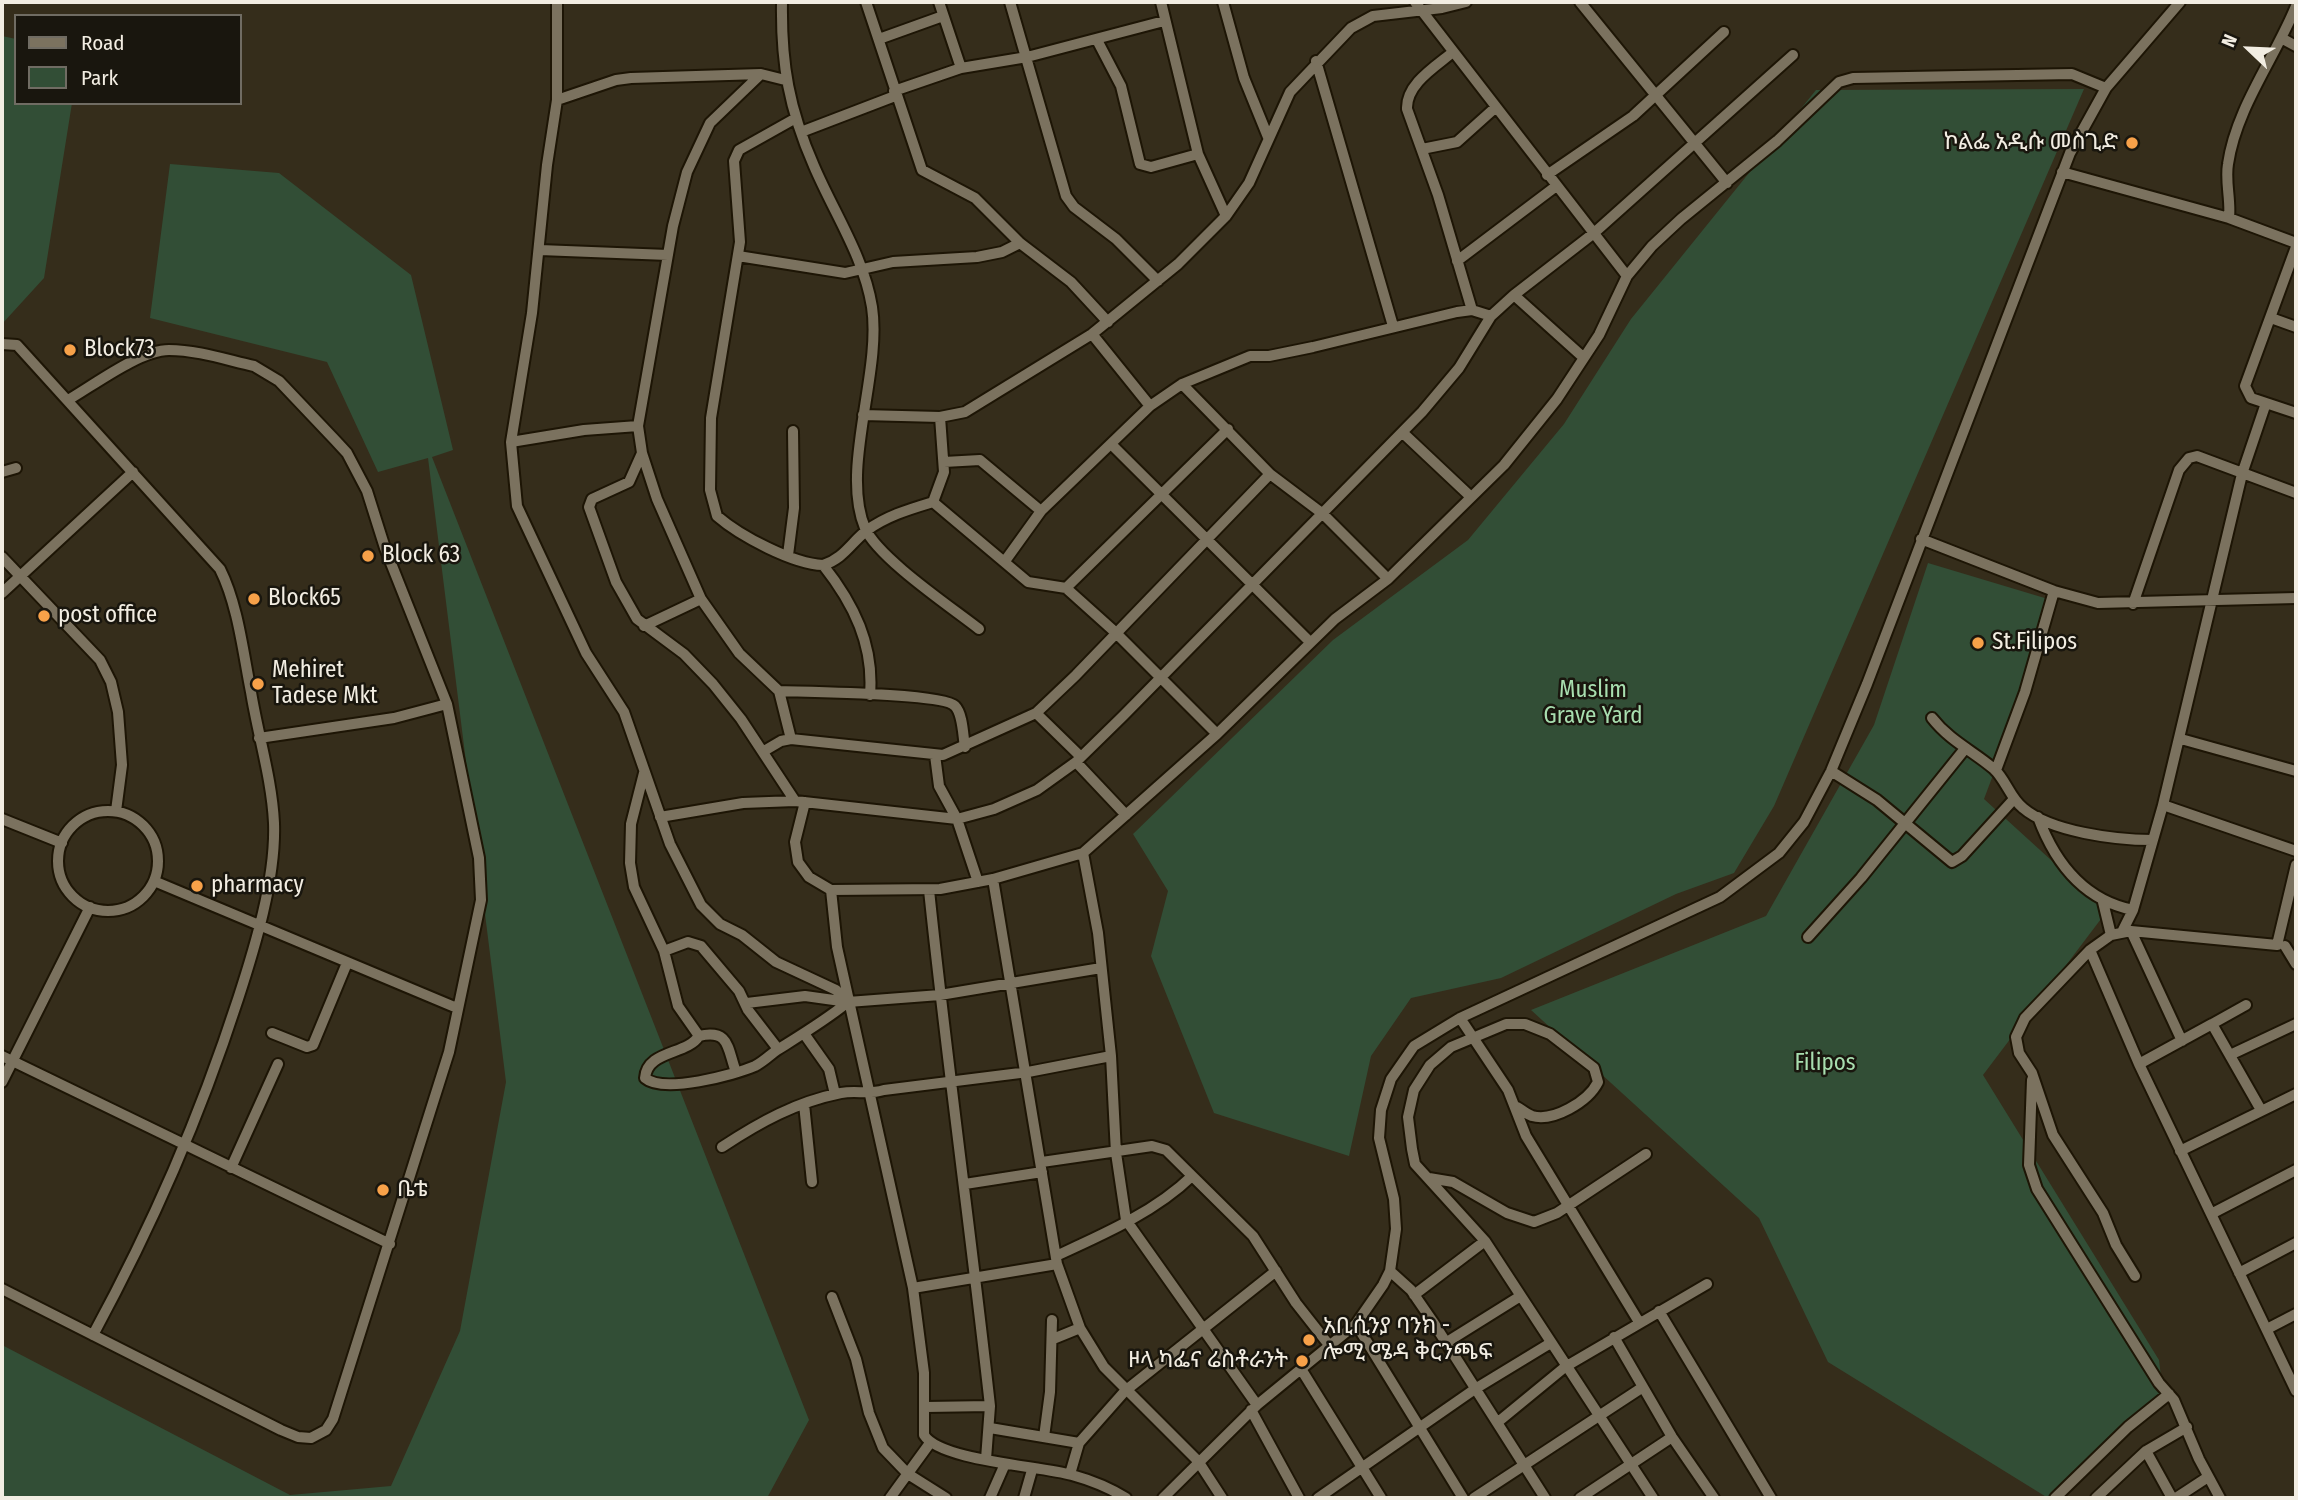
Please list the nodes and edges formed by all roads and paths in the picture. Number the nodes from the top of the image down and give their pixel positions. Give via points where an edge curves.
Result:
1 (557, 2) edge
2 (782, 2) edge
3 (866, 2) edge
4 (939, 2) edge
5 (1010, 2) edge
6 (1161, 2) edge
7 (1223, 2) edge
8 (1466, 2) edge
9 (1580, 2) edge
10 (2180, 2) edge
11 (1418, 5) edge
12 (2296, 6) edge
13 (943, 16) junction
14 (1164, 21) junction
15 (1724, 32) dead end
16 (879, 39) junction
17 (2283, 39) junction
18 (1097, 40) junction
19 (2296, 46) edge
20 (1453, 52) junction
21 (1793, 55) dead end
22 (1027, 57) junction
23 (1316, 61) junction
24 (961, 68) junction
25 (761, 74) junction
26 (785, 80) junction
27 (2106, 88) junction
28 (895, 93) junction
29 (1656, 96) junction
30 (557, 100) junction
31 (1496, 107) junction
32 (796, 118) junction
33 (801, 132) junction
34 (1268, 138) junction
35 (1694, 144) junction
36 (1422, 149) junction
37 (1198, 154) junction
38 (2062, 172) junction
39 (1547, 175) junction
40 (1727, 183) junction
41 (1555, 187) junction
42 (1226, 216) junction
43 (2229, 218) junction
44 (1594, 233) junction
45 (1020, 243) junction
46 (2296, 245) edge
47 (541, 250) junction
48 (668, 255) junction
49 (738, 256) junction
50 (1457, 261) junction
51 (862, 268) junction
52 (1627, 276) junction
53 (1158, 281) junction
54 (1514, 295) junction
55 (1472, 310) junction
56 (1492, 316) junction
57 (2271, 318) junction
58 (1108, 322) junction
59 (1393, 326) junction
60 (2296, 327) edge
61 (1092, 334) junction
62 (2, 344) edge
63 (1584, 358) junction
64 (1182, 384) junction
65 (68, 400) junction
66 (2266, 403) junction
67 (1150, 406) junction
68 (2296, 413) edge
69 (863, 415) junction
70 (940, 417) junction
71 (638, 426) junction
72 (1228, 429) junction
73 (793, 431) dead end
74 (1403, 433) junction
75 (511, 442) junction
76 (1112, 445) junction
77 (642, 453) junction
78 (944, 462) junction
79 (16, 468) dead end
80 (2, 472) edge
81 (133, 472) junction
82 (1270, 474) junction
83 (2242, 474) junction
84 (1161, 493) junction
85 (2296, 493) edge
86 (1471, 497) junction
87 (933, 502) junction
88 (1041, 511) junction
89 (1323, 514) junction
90 (866, 531) junction
91 (1208, 539) junction
92 (1921, 539) junction
93 (788, 555) junction
94 (2, 556) edge
95 (1005, 562) junction
96 (823, 565) junction
97 (22, 575) junction
98 (1388, 579) junction
99 (1254, 585) junction
100 (1066, 588) junction
101 (2054, 591) junction
102 (2, 593) edge
103 (2296, 598) edge
104 (701, 599) junction
105 (2210, 601) junction
106 (2133, 604) junction
107 (644, 626) junction
108 (979, 629) dead end
109 (1115, 632) junction
110 (1310, 642) junction
111 (1161, 677) junction
112 (779, 691) junction
113 (870, 695) junction
114 (447, 704) junction
115 (1035, 713) junction
116 (1932, 718) dead end
117 (1217, 734) junction
118 (259, 738) junction
119 (791, 739) junction
120 (2180, 739) junction
121 (965, 747) junction
122 (1964, 750) junction
123 (764, 751) junction
124 (935, 755) junction
125 (1079, 759) junction
126 (1996, 770) junction
127 (1831, 771) junction
128 (2296, 771) edge
129 (644, 773) junction
130 (2014, 799) junction
131 (800, 801) junction
132 (2163, 805) junction
133 (116, 811) junction
134 (1126, 815) junction
135 (660, 817) junction
136 (2038, 817) junction
137 (2, 819) edge
138 (957, 819) junction
139 (1905, 822) junction
140 (2152, 840) junction
141 (62, 843) junction
142 (2296, 851) edge
143 (1083, 853) junction
144 (2296, 866) edge
145 (993, 879) junction
146 (154, 881) junction
147 (978, 882) junction
148 (831, 890) junction
149 (929, 890) junction
150 (2103, 902) junction
151 (90, 907) junction
152 (2133, 909) junction
153 (259, 927) junction
154 (2121, 932) junction
155 (1808, 937) dead end
156 (2286, 946) edge
157 (2090, 950) junction
158 (664, 951) junction
159 (346, 963) junction
160 (2296, 964) edge
161 (1101, 968) junction
162 (1012, 983) junction
163 (940, 995) junction
164 (848, 1002) junction
165 (747, 1003) junction
166 (2246, 1005) dead end
167 (457, 1008) junction
168 (1460, 1018) junction
169 (2211, 1024) junction
170 (2296, 1024) edge
171 (272, 1033) dead end
172 (805, 1035) junction
173 (699, 1036) junction
174 (1474, 1036) junction
175 (2182, 1041) junction
176 (778, 1049) junction
177 (2230, 1055) junction
178 (1111, 1056) junction
179 (7, 1059) edge
180 (278, 1064) dead end
181 (2139, 1064) junction
182 (736, 1072) junction
183 (1028, 1072) junction
184 (2032, 1073) junction
185 (2, 1082) edge
186 (949, 1082) junction
187 (835, 1094) junction
188 (2296, 1094) edge
189 (869, 1095) junction
190 (804, 1104) junction
191 (1517, 1107) junction
192 (2261, 1110) junction
193 (185, 1147) junction
194 (722, 1147) dead end
195 (2180, 1151) junction
196 (1116, 1153) junction
197 (1646, 1154) dead end
198 (1042, 1167) junction
199 (231, 1168) junction
200 (2296, 1170) edge
201 (1192, 1176) junction
202 (1429, 1178) junction
203 (812, 1182) dead end
204 (965, 1184) junction
205 (1569, 1205) junction
206 (2211, 1214) junction
207 (1126, 1220) junction
208 (1485, 1241) junction
209 (2296, 1243) edge
210 (390, 1244) junction
211 (1056, 1260) junction
212 (1276, 1271) junction
213 (1390, 1271) junction
214 (2239, 1273) junction
215 (975, 1275) junction
216 (2135, 1276) dead end
217 (1707, 1284) dead end
218 (912, 1288) junction
219 (2, 1289) edge
220 (1414, 1295) junction
221 (832, 1297) dead end
222 (1519, 1297) junction
223 (1658, 1311) junction
224 (2296, 1314) edge
225 (1052, 1320) dead end
226 (1639, 1322) junction
227 (1356, 1324) junction
228 (1080, 1328) junction
229 (2267, 1329) junction
230 (1202, 1330) junction
231 (93, 1335) junction
232 (1614, 1337) junction
233 (1054, 1339) junction
234 (1447, 1342) junction
235 (1549, 1344) junction
236 (1329, 1345) junction
237 (1565, 1367) junction
238 (1301, 1369) junction
239 (1643, 1387) junction
240 (1475, 1389) junction
241 (2296, 1390) edge
242 (1125, 1391) junction
243 (2169, 1394) junction
244 (989, 1406) junction
245 (926, 1407) junction
246 (1254, 1408) junction
247 (1599, 1416) junction
248 (1498, 1422) junction
249 (2187, 1427) junction
250 (990, 1428) junction
251 (1420, 1430) junction
252 (1044, 1437) junction
253 (1672, 1437) junction
254 (930, 1443) junction
255 (1079, 1443) junction
256 (2146, 1451) junction
257 (986, 1459) junction
258 (1198, 1461) junction
259 (1005, 1464) junction
260 (1522, 1465) junction
261 (1632, 1465) junction
262 (1362, 1469) junction
263 (1031, 1470) junction
264 (908, 1474) junction
265 (1070, 1474) junction
266 (2208, 1477) junction
267 (890, 1498) edge
268 (946, 1498) edge
269 (990, 1498) edge
270 (1024, 1498) edge
271 (1126, 1498) edge
272 (1163, 1498) edge
273 (1222, 1498) edge
274 (1299, 1498) edge
275 (1318, 1498) edge
276 (1381, 1498) edge
277 (1463, 1498) edge
278 (1474, 1498) edge
279 (1545, 1498) edge
280 (1580, 1498) edge
281 (1653, 1498) edge
282 (1714, 1498) edge
283 (1771, 1498) edge
284 (2055, 1498) edge
285 (2096, 1498) edge
286 (2174, 1498) edge
287 (2220, 1498) edge

1 - 30 street
2 - 26 street
3 - 16 street
4 - 13 street
5 - 22 street
6 - 14 street
7 - 34 street via 1244,78
8 - 11 street via 1442,8
9 - 29 street
10 - 27 street
11 - 20 street
11 - 23 street via 1364,20
12 - 17 street
13 - 16 street
13 - 24 street
14 - 18 street
14 - 37 street
15 - 29 street
16 - 28 street
17 - 19 street
17 - 43 street via 2236,135 2227,172
18 - 22 street
18 - 37 street via 1121,86 1140,164 1151,167
20 - 31 street
20 - 36 street via 1408,97 1407,110
21 - 35 street
22 - 24 street
22 - 53 street via 1070,202
23 - 34 street via 1290,92
23 - 59 street
24 - 28 street
25 - 26 street
25 - 30 street via 616,80
25 - 48 street via 719,113 700,141 682,187
26 - 32 street
27 - 38 street
27 - 40 street via 2072,74 1846,79
28 - 33 street
28 - 45 street via 922,170 975,198
29 - 35 street
29 - 39 street
30 - 47 street
31 - 36 street via 1457,142
31 - 39 street
32 - 33 street
32 - 49 street via 735,156
33 - 51 street
34 - 42 street via 1249,183
35 - 40 street
35 - 44 street
36 - 50 street
37 - 42 street
38 - 43 street
38 - 92 street
39 - 41 street
40 - 52 street via 1674,225
41 - 44 street
41 - 50 street
42 - 53 street
43 - 46 street
44 - 52 street
44 - 54 street
45 - 51 street via 978,257
45 - 58 street via 1071,282
46 - 57 street
47 - 48 street
47 - 75 street
48 - 71 street
49 - 51 street via 835,272
49 - 93 street via 715,387 710,490 717,516
50 - 55 street
51 - 69 street via 874,332
52 - 63 street
53 - 58 street
54 - 56 street
54 - 63 street
55 - 56 street
55 - 59 street
56 - 74 street via 1460,368
57 - 60 street
57 - 66 street via 2245,386 2251,398
58 - 61 street
59 - 64 street via 1313,347 1241,358
61 - 67 street
61 - 70 street via 977,405
62 - 65 street via 17,345
63 - 86 street via 1524,442
64 - 67 street
64 - 72 street
65 - 81 street
65 - 114 street via 143,357 167,350 254,366 279,381 347,453 361,478
66 - 68 street
66 - 83 street
67 - 76 street
69 - 70 street
69 - 90 street via 859,492
70 - 78 street
71 - 75 street
71 - 77 street
72 - 82 street
72 - 84 street
73 - 93 street via 794,508
74 - 86 street
74 - 89 street
75 - 129 street via 515,495 523,521 586,653 624,712
76 - 84 street
76 - 88 street
77 - 104 street
77 - 107 street via 629,482 592,499 589,507 616,582
78 - 87 street
78 - 88 street via 980,460
79 - 80 street
81 - 97 street
81 - 118 street via 213,559 227,582
82 - 89 street
82 - 91 street
83 - 85 street
83 - 105 street
83 - 106 street via 2197,456 2185,461
84 - 91 street
84 - 100 street
86 - 98 street
87 - 90 street via 892,515
87 - 95 street
88 - 95 street
89 - 98 street
89 - 99 street
90 - 96 street via 841,557
90 - 108 street via 895,562
91 - 99 street
91 - 109 street
92 - 101 street
92 - 127 street
93 - 96 street
94 - 97 street
95 - 100 street via 1028,582
96 - 113 street via 844,590 868,643
97 - 102 street
97 - 133 street via 100,660 111,682 122,765
98 - 110 street
99 - 110 street
99 - 111 street
100 - 109 street
101 - 106 street via 2098,603
101 - 126 street via 2025,692
103 - 105 street
104 - 107 street
104 - 112 street via 739,653
105 - 106 street
105 - 120 street
107 - 123 street via 696,665
109 - 111 street
109 - 115 street
110 - 117 street
111 - 117 street
111 - 125 street
112 - 113 street
112 - 119 street
113 - 121 street via 950,702 959,711
114 - 118 street via 394,718
114 - 167 street via 482,887
115 - 121 street
115 - 125 street
116 - 122 street
117 - 134 street
118 - 153 street via 274,822
119 - 123 street
119 - 124 street
120 - 128 street
120 - 132 street
121 - 124 street
122 - 126 street
122 - 139 street
123 - 131 street
124 - 138 street via 939,786
125 - 134 street
125 - 138 street via 1030,794
126 - 130 street
127 - 139 street
127 - 168 street via 1789,841 1737,887
129 - 135 street
129 - 158 street via 631,824 630,863 634,887
130 - 136 street
130 - 139 street via 1952,862
131 - 135 street via 743,803
131 - 138 street
131 - 148 street via 796,853 803,870
132 - 140 street
132 - 142 street
133 - 141 street via 82,817
133 - 146 street via 140,821 153,837 158,862
134 - 143 street
135 - 164 street via 691,891 708,914 776,962 836,989
136 - 140 street via 2113,838
136 - 150 street via 2065,870
137 - 141 street
138 - 147 street
139 - 155 street
140 - 152 street
141 - 151 street via 61,880 74,899
143 - 145 street
143 - 161 street
144 - 156 street
145 - 147 street
145 - 162 street
146 - 151 street via 129,907 111,911
146 - 153 street
147 - 149 street
148 - 149 street
148 - 164 street
149 - 163 street
150 - 152 street
150 - 154 street
151 - 179 street
152 - 154 street
153 - 159 street
153 - 193 street
154 - 156 street
154 - 157 street
154 - 175 street
156 - 160 street
157 - 181 street
157 - 184 street via 2016,1032 2019,1053
158 - 165 street via 697,943
158 - 173 street via 678,1006
159 - 167 street
159 - 171 street via 313,1045 307,1047
161 - 162 street
161 - 178 street
162 - 163 street
162 - 183 street
163 - 164 street
163 - 186 street
164 - 165 street via 805,996
164 - 172 street
164 - 189 street
165 - 176 street
166 - 169 street
167 - 210 street via 449,1052
168 - 174 street
168 - 213 street via 1414,1046 1385,1095 1379,1138 1396,1215
169 - 175 street
169 - 177 street
170 - 177 street
172 - 176 street
172 - 187 street via 829,1069
173 - 182 street via 721,1035
173 - 182 street via 652,1063 645,1078 682,1085
174 - 191 street
174 - 191 street via 1506,1024 1525,1024 1550,1034 1594,1068 1595,1088 1551,1117 1530,1115
174 - 202 street via 1430,1065 1414,1090 1408,1117 1414,1159
175 - 181 street
176 - 182 street
177 - 192 street
178 - 183 street
178 - 196 street
179 - 185 street
179 - 193 street
180 - 199 street
181 - 195 street
183 - 186 street
183 - 198 street
184 - 216 street via 2053,1135 2103,1213
184 - 243 street via 2029,1165 2037,1189
186 - 189 street
186 - 204 street
187 - 189 street
187 - 190 street
188 - 192 street
189 - 218 street
190 - 194 street via 769,1116
190 - 203 street
191 - 205 street via 1526,1136
192 - 195 street
193 - 199 street
193 - 231 street
195 - 206 street
196 - 198 street
196 - 201 street via 1162,1147
196 - 207 street
197 - 205 street
198 - 204 street
198 - 211 street
199 - 210 street
200 - 206 street
201 - 207 street via 1162,1201
201 - 212 street via 1253,1236
202 - 205 street via 1453,1182 1528,1222 1541,1222
202 - 208 street
204 - 215 street
205 - 226 street
206 - 214 street
207 - 211 street
207 - 230 street
208 - 220 street
208 - 222 street
209 - 214 street
210 - 231 street via 333,1419 326,1430 311,1438 281,1430
211 - 215 street
211 - 228 street
212 - 230 street
212 - 236 street
213 - 220 street
213 - 227 street
214 - 229 street
215 - 218 street
215 - 244 street
217 - 223 street
218 - 245 street
219 - 231 street
220 - 234 street
221 - 264 street via 883,1448
222 - 234 street
222 - 235 street
223 - 226 street
223 - 283 street
224 - 229 street
225 - 233 street
226 - 232 street
227 - 236 street
227 - 251 street
228 - 233 street
228 - 242 street
229 - 241 street
230 - 242 street
230 - 246 street
232 - 237 street
232 - 239 street
233 - 252 street
234 - 240 street
235 - 237 street
235 - 240 street
236 - 238 street
237 - 247 street
237 - 248 street
238 - 246 street
238 - 262 street
239 - 247 street
239 - 253 street
240 - 248 street
240 - 251 street
242 - 255 street
242 - 258 street
243 - 249 street
243 - 284 street
244 - 245 street
244 - 250 street
245 - 254 street via 923,1428
246 - 258 street
246 - 274 street
247 - 260 street
247 - 261 street
248 - 260 street
249 - 256 street
249 - 266 street
250 - 252 street
250 - 257 street
251 - 262 street
251 - 277 street
252 - 255 street
253 - 261 street
253 - 282 street
254 - 257 street
254 - 264 street
255 - 265 street
256 - 285 street
256 - 286 street
257 - 259 street
258 - 272 street
258 - 273 street
259 - 263 street
259 - 269 street
260 - 278 street
260 - 279 street
261 - 280 street
261 - 281 street
262 - 275 street
262 - 276 street
263 - 265 street
263 - 270 street
264 - 267 street
264 - 268 street
265 - 271 street
266 - 286 street
266 - 287 street

